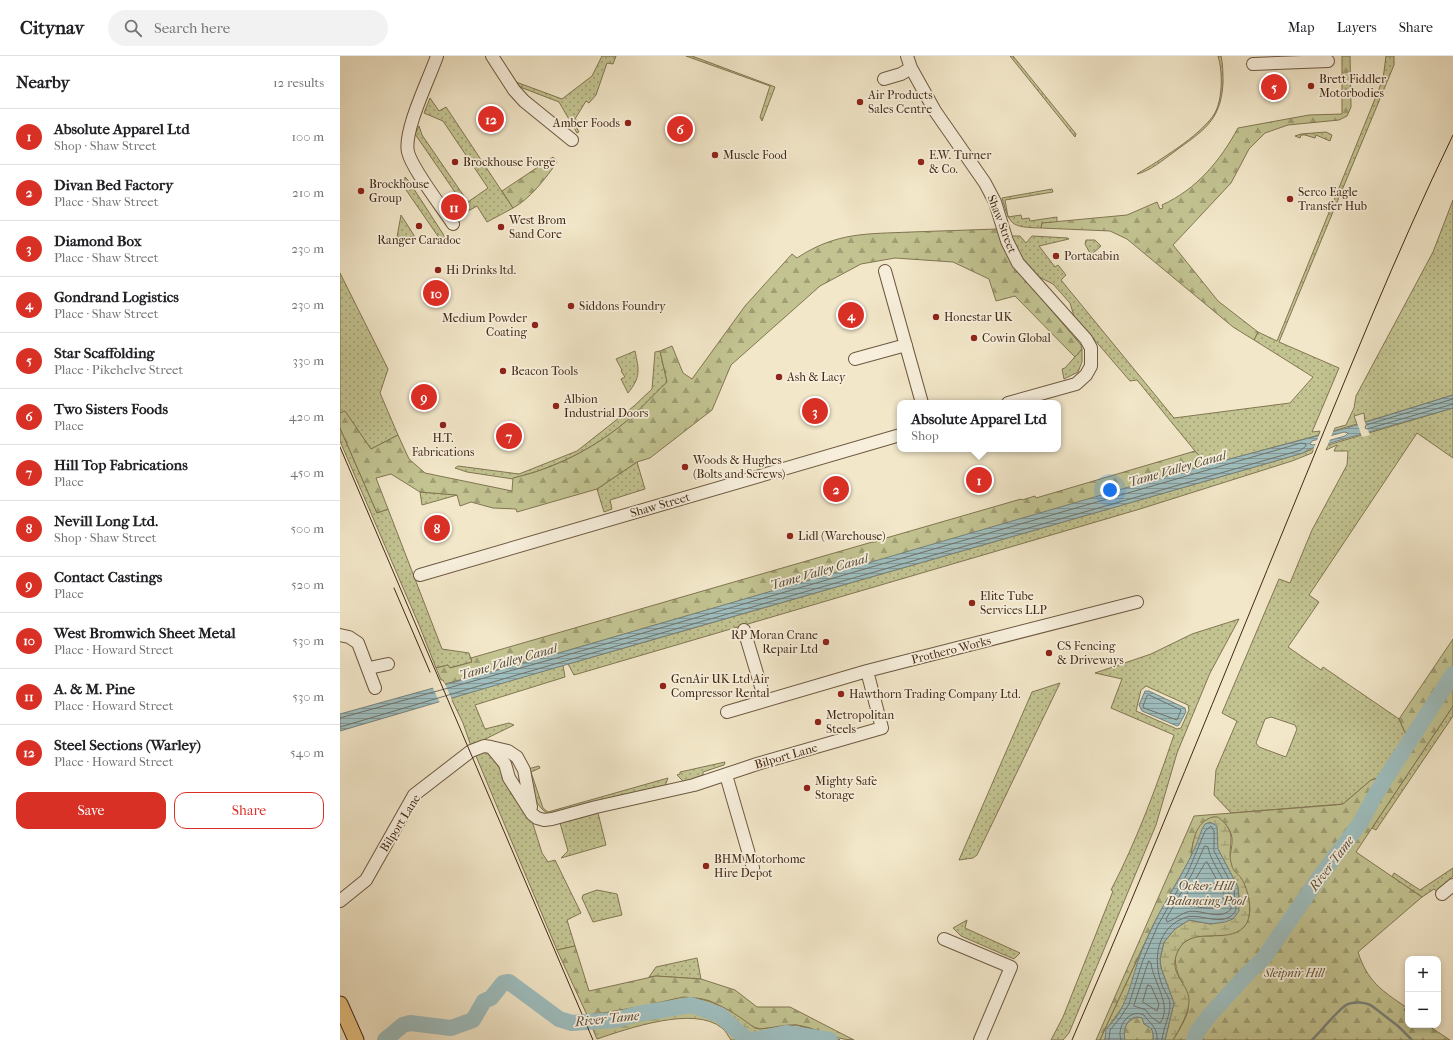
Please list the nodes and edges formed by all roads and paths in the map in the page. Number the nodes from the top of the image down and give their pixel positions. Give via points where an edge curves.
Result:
1 (437, 56) edge
2 (492, 56) edge
3 (907, 56) edge
4 (1289, 59) edge
5 (1328, 61) dead end
6 (1253, 64) dead end
7 (911, 68) junction
8 (884, 80) dead end
9 (572, 140) dead end
10 (453, 224) dead end
11 (885, 271) dead end
12 (906, 345) junction
13 (856, 359) dead end
14 (921, 400) edge
15 (1019, 400) edge
16 (897, 436) edge
17 (420, 575) dead end
18 (1137, 602) dead end
19 (744, 630) dead end
20 (340, 635) edge
21 (388, 664) dead end
22 (369, 668) junction
23 (867, 671) junction
24 (375, 688) dead end
25 (765, 700) junction
26 (727, 712) dead end
27 (491, 747) junction
28 (726, 775) junction
29 (532, 814) junction
30 (753, 868) dead end
31 (1453, 885) edge
32 (1442, 894) dead end
33 (340, 902) edge
34 (944, 939) dead end
35 (340, 1005) edge
36 (353, 1039) edge
37 (980, 1040) edge

1 - 10 street via 413,122 407,148 414,164
2 - 9 street via 524,101
3 - 7 street, Shaw Street
4 - 5 street
4 - 6 street
7 - 8 street
7 - 15 street, Shaw Street via 935,111 985,183 1018,263 1086,339 1091,348 1091,366 1076,384
11 - 12 street
12 - 13 street
12 - 14 street
16 - 17 street, Shaw Street
18 - 23 street, Prothero Works
19 - 25 street
20 - 22 street via 358,643
21 - 22 street
22 - 24 street
23 - 25 street, Prothero Works
23 - 28 street, Bilport Lane via 882,728
25 - 26 street, Prothero Works
27 - 29 street via 505,764 509,778
27 - 29 street, Bilport Lane via 508,751 517,757 524,770
27 - 33 street, Bilport Lane via 484,746 471,751 414,795 366,880
28 - 29 street, Bilport Lane via 552,819 537,818
28 - 30 street
31 - 32 street
34 - 37 street via 1011,967
35 - 36 main road

